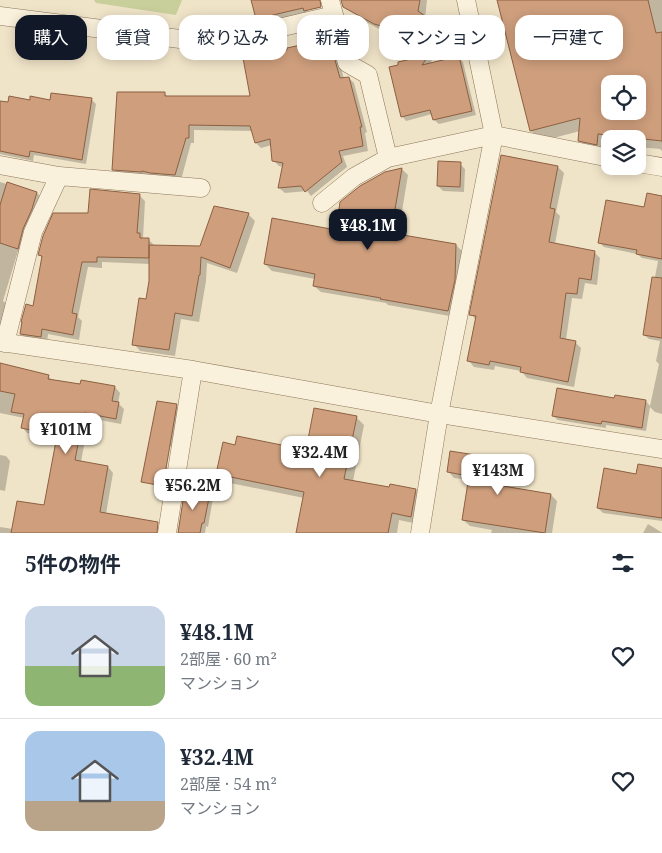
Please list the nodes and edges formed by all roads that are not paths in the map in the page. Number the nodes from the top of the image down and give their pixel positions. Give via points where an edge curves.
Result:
1 (466, 0) edge
2 (332, 8) edge
3 (0, 16) edge
4 (494, 135) junction
5 (601, 156) edge
6 (388, 158) junction
7 (0, 164) edge
8 (646, 164) edge
9 (662, 167) edge
10 (59, 176) junction
11 (200, 188) dead end
12 (322, 203) dead end
13 (2, 342) edge
14 (193, 370) junction
15 (439, 414) junction
16 (662, 449) edge
17 (167, 533) edge
18 (420, 533) edge

1 - 4 street
2 - 3 street via 244,36 180,40
2 - 6 street via 347,63 368,75
4 - 5 street
4 - 6 street
4 - 15 street
6 - 12 street via 354,177
7 - 10 street
8 - 9 street
10 - 11 street
10 - 13 street via 33,232
13 - 14 street
14 - 15 street
14 - 17 street
15 - 16 street
15 - 18 street

